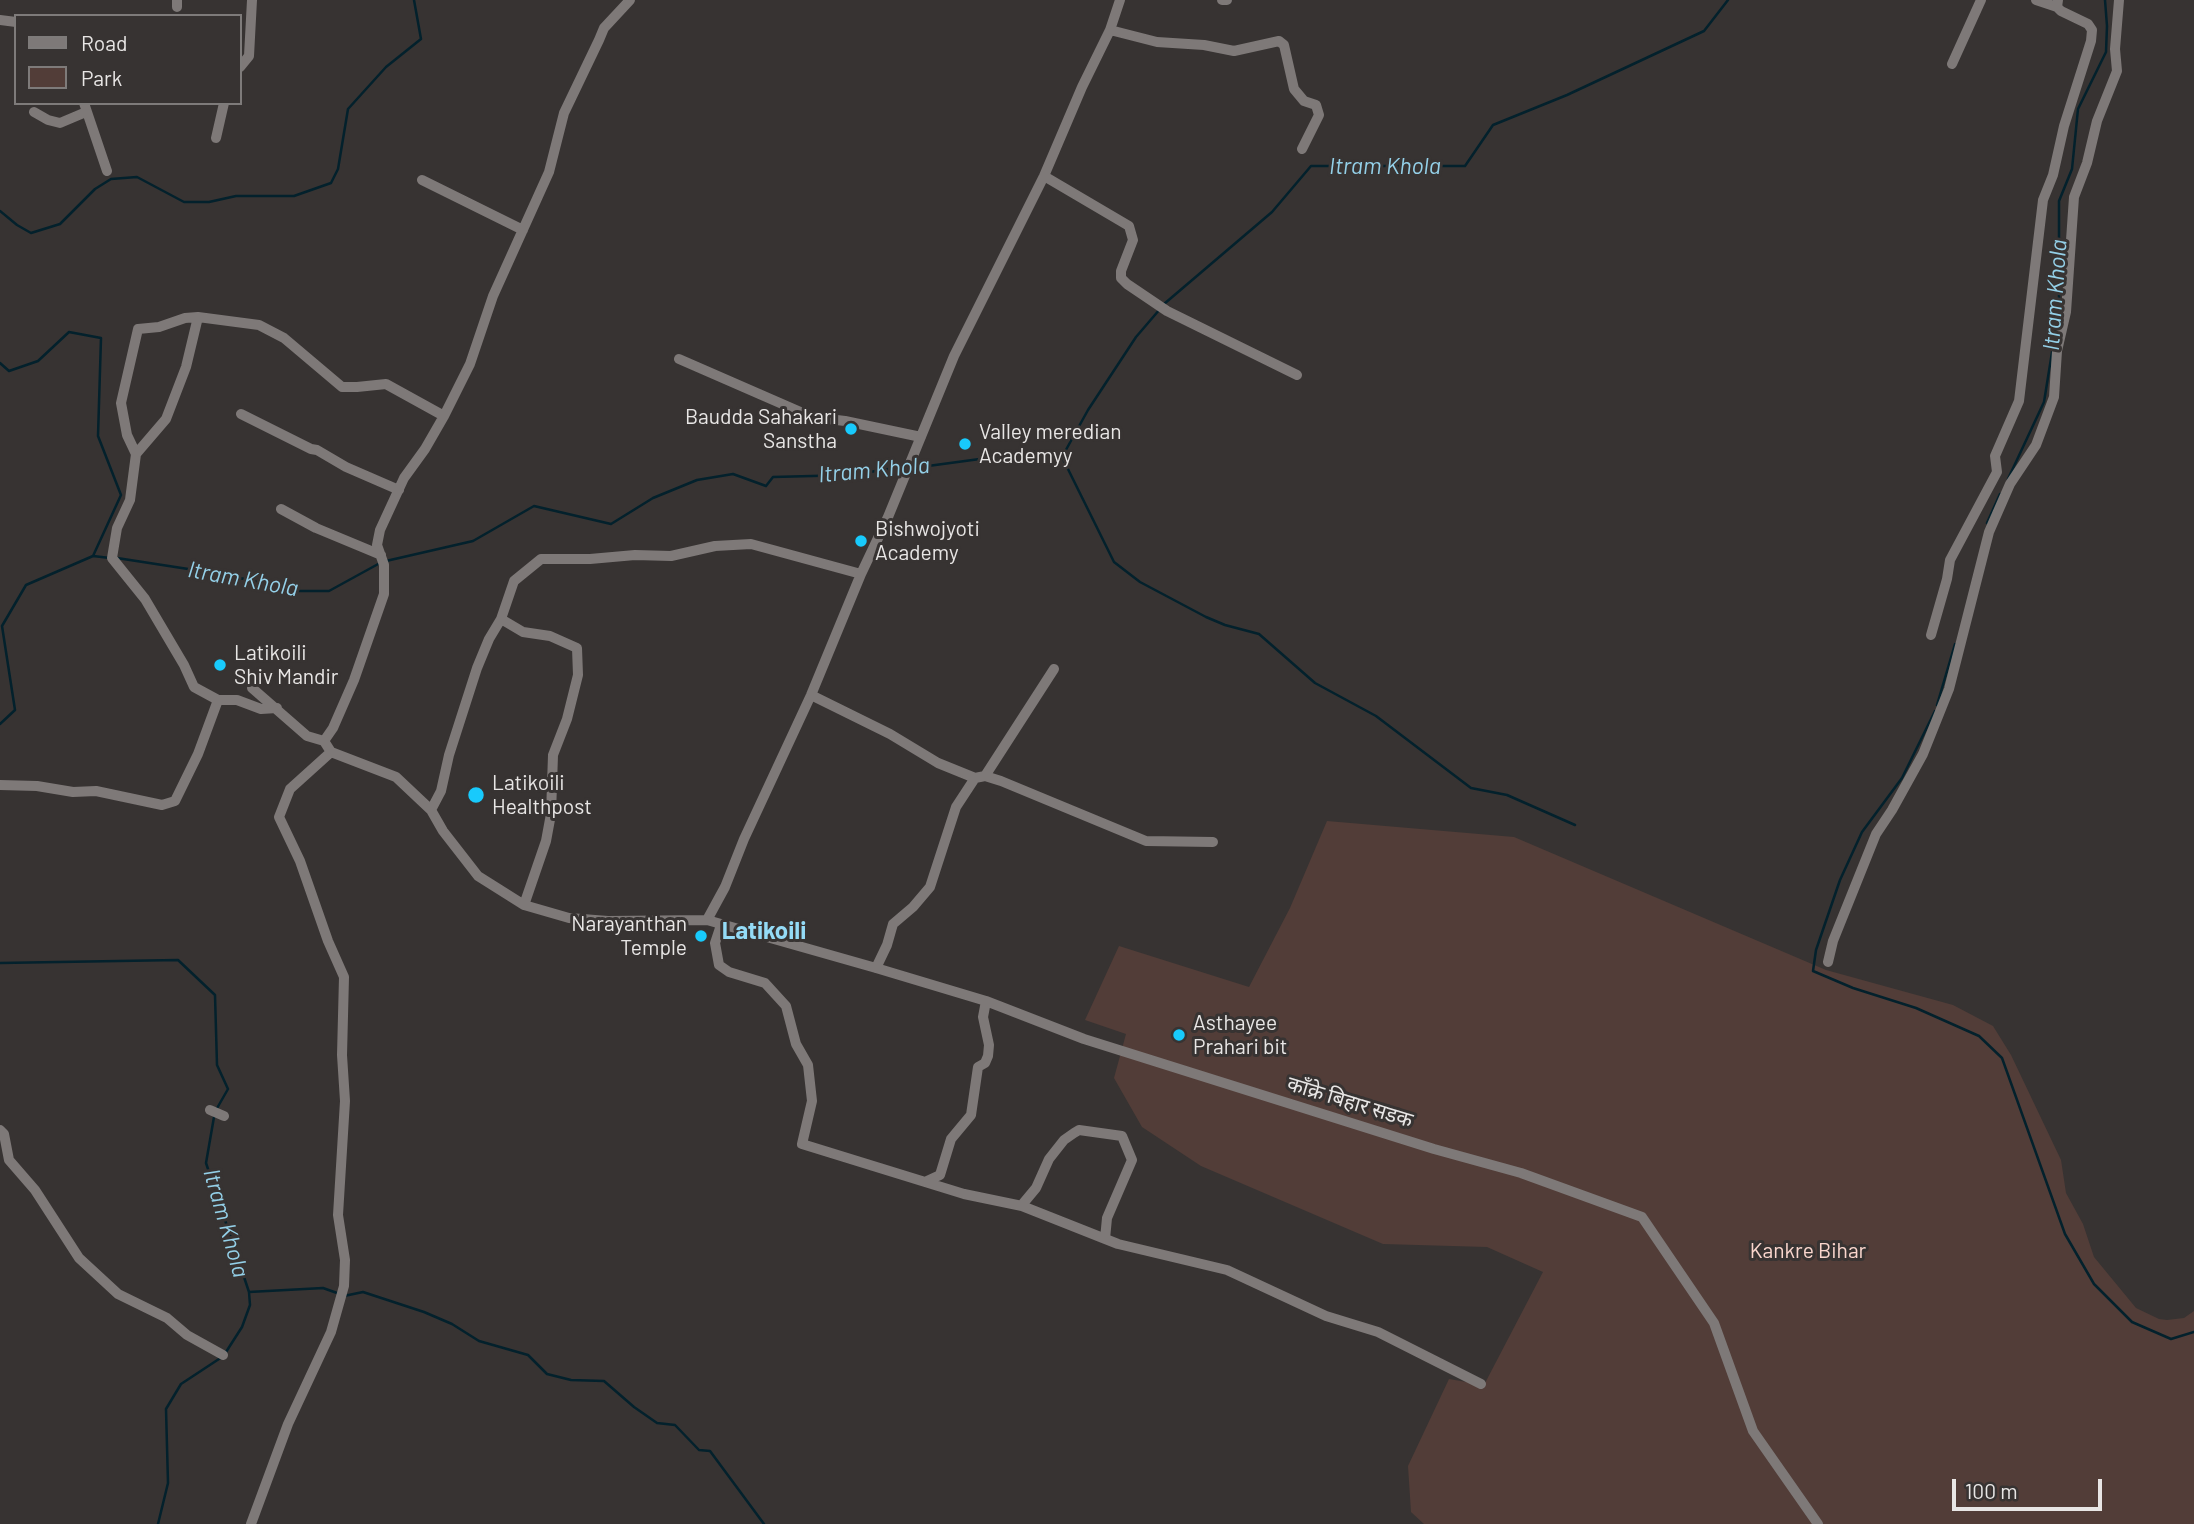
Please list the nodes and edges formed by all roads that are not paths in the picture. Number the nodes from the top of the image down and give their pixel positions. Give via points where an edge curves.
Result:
1 (252, 0) edge
2 (630, 0) edge
3 (1120, 0) edge
4 (1981, 0) edge
5 (2036, 0) edge
6 (2119, 0) edge
7 (2058, 3) edge
8 (1110, 30) junction
9 (1952, 64) dead end
10 (242, 65) edge
11 (224, 105) edge
12 (85, 107) edge
13 (34, 112) dead end
14 (216, 138) dead end
15 (1302, 149) dead end
16 (107, 172) dead end
17 (1044, 176) junction
18 (422, 180) dead end
19 (523, 230) junction
20 (198, 317) junction
21 (679, 359) dead end
22 (1297, 375) dead end
23 (241, 414) dead end
24 (444, 416) junction
25 (921, 437) junction
26 (136, 454) junction
27 (400, 490) junction
28 (281, 509) dead end
29 (383, 560) junction
30 (861, 574) junction
31 (501, 619) junction
32 (1931, 635) dead end
33 (1054, 669) dead end
34 (251, 688) dead end
35 (811, 695) junction
36 (218, 699) junction
37 (277, 708) junction
38 (324, 741) junction
39 (331, 752) junction
40 (980, 777) junction
41 (0, 785) edge
42 (431, 810) junction
43 (1213, 842) dead end
44 (524, 905) junction
45 (706, 920) junction
46 (720, 925) junction
47 (1828, 962) dead end
48 (876, 968) junction
49 (986, 1001) junction
50 (210, 1110) dead end
51 (223, 1116) dead end
52 (0, 1130) edge
53 (927, 1181) junction
54 (1021, 1206) junction
55 (1105, 1239) junction
56 (223, 1355) dead end
57 (1481, 1384) dead end
58 (251, 1524) edge
59 (1818, 1524) edge

1 - 10 street via 249,56
2 - 19 street via 604,28 564,113 549,172
3 - 8 street
4 - 9 street
5 - 7 street
6 - 47 street via 2117,71 2074,197 2054,397 2036,446 2010,484 1989,532 1949,689 1923,754 1876,834
7 - 32 street via 2088,24 2091,41 2043,200 2018,401 1995,456 1997,472 1950,560
8 - 15 street via 1157,42 1234,51 1279,41 1284,45 1294,89 1304,101 1316,105 1319,115
8 - 17 street
11 - 14 street
12 - 13 street via 60,123
12 - 16 street
17 - 22 street via 1129,226 1133,240 1121,271 1127,284 1167,311
17 - 25 street via 954,356
18 - 19 street
19 - 24 street via 493,296 470,364
20 - 24 street via 259,324 284,338 342,387 386,384
20 - 26 street via 186,367 166,419
20 - 26 street via 138,329 121,403
21 - 25 street via 812,417
23 - 27 street
24 - 27 street
25 - 30 street
26 - 36 street via 130,500 117,528 112,558 145,599 194,687
27 - 29 street via 377,538
28 - 29 street
29 - 38 street via 384,594 354,680
30 - 31 street via 751,544 671,556 541,559 514,581
30 - 35 street
31 - 42 street via 477,668
31 - 44 street via 523,632 550,636 577,648 578,675 553,755 546,841
33 - 40 street
34 - 37 street
35 - 40 street via 938,763
35 - 45 street
36 - 37 street
36 - 41 street via 175,802 162,805 96,791
37 - 38 street via 307,736
38 - 39 street
39 - 42 street via 396,777
39 - 58 street via 290,789 279,817 344,977 345,1101 338,1215 344,1286 331,1332 288,1424
40 - 43 street via 1146,841
40 - 48 street via 956,807 930,887 893,925
42 - 44 street via 478,876
44 - 45 street via 569,918
45 - 46 street, काँक्रे बिहार सडक
46 - 48 street, काँक्रे बिहार सडक
46 - 53 street via 715,943 719,965 765,984 786,1006 796,1044 808,1065 812,1101 802,1144
48 - 49 street, काँक्रे बिहार सडक
49 - 53 street via 983,1017 988,1056 978,1067 971,1115 951,1139 940,1175
49 - 59 street, काँक्रे बिहार सडक via 1084,1039 1521,1173 1642,1217 1714,1323 1753,1431
50 - 51 street
52 - 56 street via 9,1160 36,1190 79,1258 118,1294 167,1318
53 - 54 street
54 - 55 street
54 - 55 street via 1036,1188 1049,1159 1074,1133 1122,1136 1132,1160 1107,1218
55 - 57 street via 1227,1270 1326,1316 1378,1332

